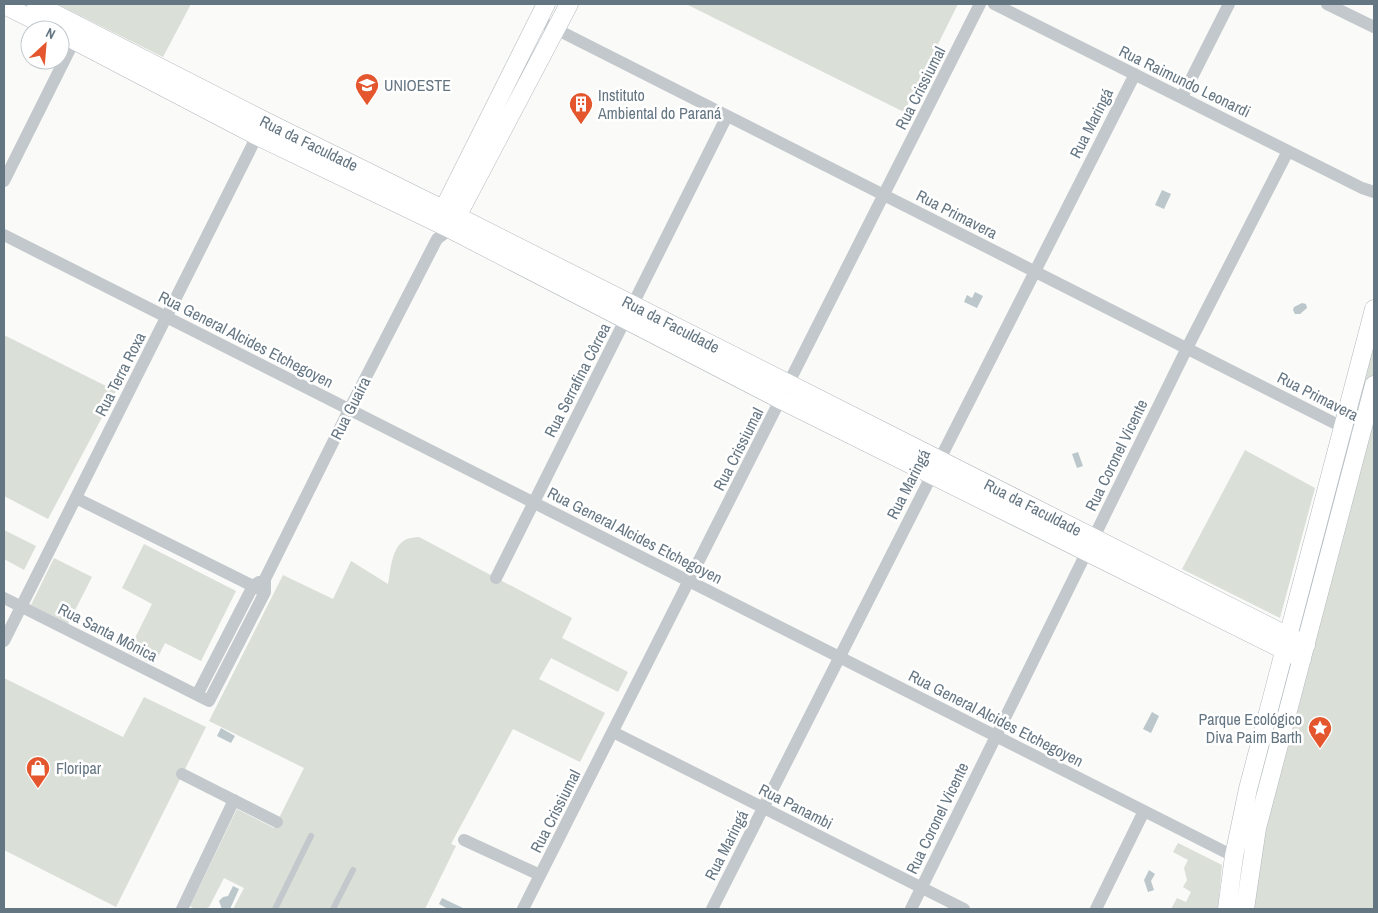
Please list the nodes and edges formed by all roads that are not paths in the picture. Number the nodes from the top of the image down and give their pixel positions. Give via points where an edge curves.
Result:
1 (36, 4) edge
2 (546, 4) edge
3 (569, 4) edge
4 (980, 4) edge
5 (994, 4) edge
6 (1229, 4) edge
7 (1327, 4) edge
8 (4, 5) edge
9 (34, 20) edge
10 (538, 20) junction
11 (1374, 27) edge
12 (556, 29) junction
13 (72, 33) edge
14 (1135, 74) junction
15 (1182, 97) junction
16 (727, 116) junction
17 (261, 129) junction
18 (1288, 151) junction
19 (4, 181) edge
20 (1362, 188) junction
21 (1374, 192) edge
22 (884, 196) junction
23 (1374, 197) edge
24 (445, 223) junction
25 (4, 235) edge
26 (1034, 271) junction
27 (1374, 310) edge
28 (629, 312) junction
29 (167, 318) junction
30 (1187, 348) junction
31 (789, 383) junction
32 (1374, 386) edge
33 (781, 400) junction
34 (349, 410) junction
35 (1342, 427) junction
36 (1360, 436) junction
37 (935, 467) junction
38 (76, 498) junction
39 (534, 502) junction
40 (1090, 545) junction
41 (496, 578) dead end
42 (265, 579) junction
43 (689, 581) junction
44 (253, 586) junction
45 (265, 592) junction
46 (4, 598) edge
47 (21, 606) junction
48 (4, 641) edge
49 (1286, 643) junction
50 (1304, 652) junction
51 (839, 657) junction
52 (197, 695) junction
53 (613, 732) junction
54 (996, 736) junction
55 (182, 774) dead end
56 (234, 800) junction
57 (763, 808) junction
58 (1144, 811) junction
59 (277, 822) dead end
60 (311, 836) dead end
61 (464, 840) dead end
62 (1234, 856) junction
63 (1251, 865) junction
64 (352, 870) dead end
65 (540, 875) junction
66 (921, 888) junction
67 (182, 909) edge
68 (275, 909) edge
69 (333, 909) edge
70 (523, 909) edge
71 (712, 909) edge
72 (910, 909) edge
73 (964, 909) edge
74 (1096, 909) edge
75 (1227, 909) edge
76 (1245, 909) edge

1 - 13 street, Rua da Faculdade
2 - 10 street, Rua Guaíra
3 - 12 street, Rua Guaíra
4 - 22 street, Rua Crissiumal
5 - 14 street, Rua Raimundo Leonardi
6 - 15 street
7 - 11 street
8 - 9 street
10 - 12 street, Rua Primavera
10 - 24 street, Rua Guaíra
12 - 16 street, Rua Primavera
12 - 24 street, Rua Guaíra
13 - 17 street, Rua da Faculdade
13 - 19 street
14 - 15 street, Rua Raimundo Leonardi
14 - 26 street, Rua Maringá
15 - 18 street, Rua Raimundo Leonardi
16 - 22 street, Rua Primavera
16 - 28 street, Rua Serrafina Côrrea
17 - 24 street, Rua da Faculdade
17 - 29 street, Rua Terra Roxa
18 - 20 street, Rua Raimundo Leonardi
18 - 30 street, Rua Coronel Vicente
20 - 21 street, Rua Raimundo Leonardi
20 - 23 street, Rua Raimundo Leonardi
22 - 26 street, Rua Primavera
22 - 31 street, Rua Crissiumal
24 - 28 street, Rua da Faculdade
24 - 34 street, Rua Guaíra
25 - 29 street, Rua General Alcides Etchegoyen
26 - 30 street, Rua Primavera
26 - 37 street, Rua Maringá
27 - 35 street
28 - 31 street, Rua da Faculdade
28 - 33 street, Rua da Faculdade
28 - 39 street, Rua Serrafina Côrrea
29 - 34 street, Rua General Alcides Etchegoyen
29 - 38 street, Rua Terra Roxa
30 - 35 street, Rua Primavera
30 - 40 street, Rua Coronel Vicente
31 - 33 street, Rua Crissiumal
31 - 37 street, Rua da Faculdade
32 - 36 street
33 - 37 street, Rua da Faculdade
33 - 43 street, Rua Crissiumal
34 - 39 street, Rua General Alcides Etchegoyen
34 - 42 street, Rua Guaíra
35 - 36 street, Rua Primavera
35 - 49 street
36 - 50 street
37 - 40 street, Rua da Faculdade
37 - 51 street, Rua Maringá
38 - 44 street
38 - 47 street, Rua Terra Roxa
39 - 41 street, Rua Serrafina Côrrea
39 - 43 street, Rua General Alcides Etchegoyen
40 - 49 street, Rua da Faculdade
40 - 54 street, Rua Coronel Vicente
42 - 44 street
42 - 45 street, Rua Guaíra
43 - 51 street, Rua General Alcides Etchegoyen
43 - 53 street, Rua Crissiumal
44 - 45 street
44 - 52 street
45 - 52 street via 209,702
46 - 47 street, Rua Santa Mônica
47 - 48 street, Rua Terra Roxa
47 - 52 street, Rua Santa Mônica
49 - 50 street, Rua da Faculdade
49 - 62 street
50 - 63 street
51 - 54 street, Rua General Alcides Etchegoyen
51 - 57 street, Rua Maringá
53 - 57 street, Rua Panambi
53 - 65 street, Rua Crissiumal
54 - 58 street, Rua General Alcides Etchegoyen
54 - 66 street, Rua Coronel Vicente
55 - 56 street
56 - 59 street
56 - 67 street
57 - 66 street, Rua Panambi
57 - 71 street, Rua Maringá
58 - 62 street, Rua General Alcides Etchegoyen
58 - 74 street
60 - 68 lane
61 - 65 street
62 - 63 street, Rua General Alcides Etchegoyen
62 - 75 street
63 - 76 street
64 - 69 lane
65 - 70 street, Rua Crissiumal
66 - 72 street, Rua Coronel Vicente
66 - 73 street, Rua Panambi

